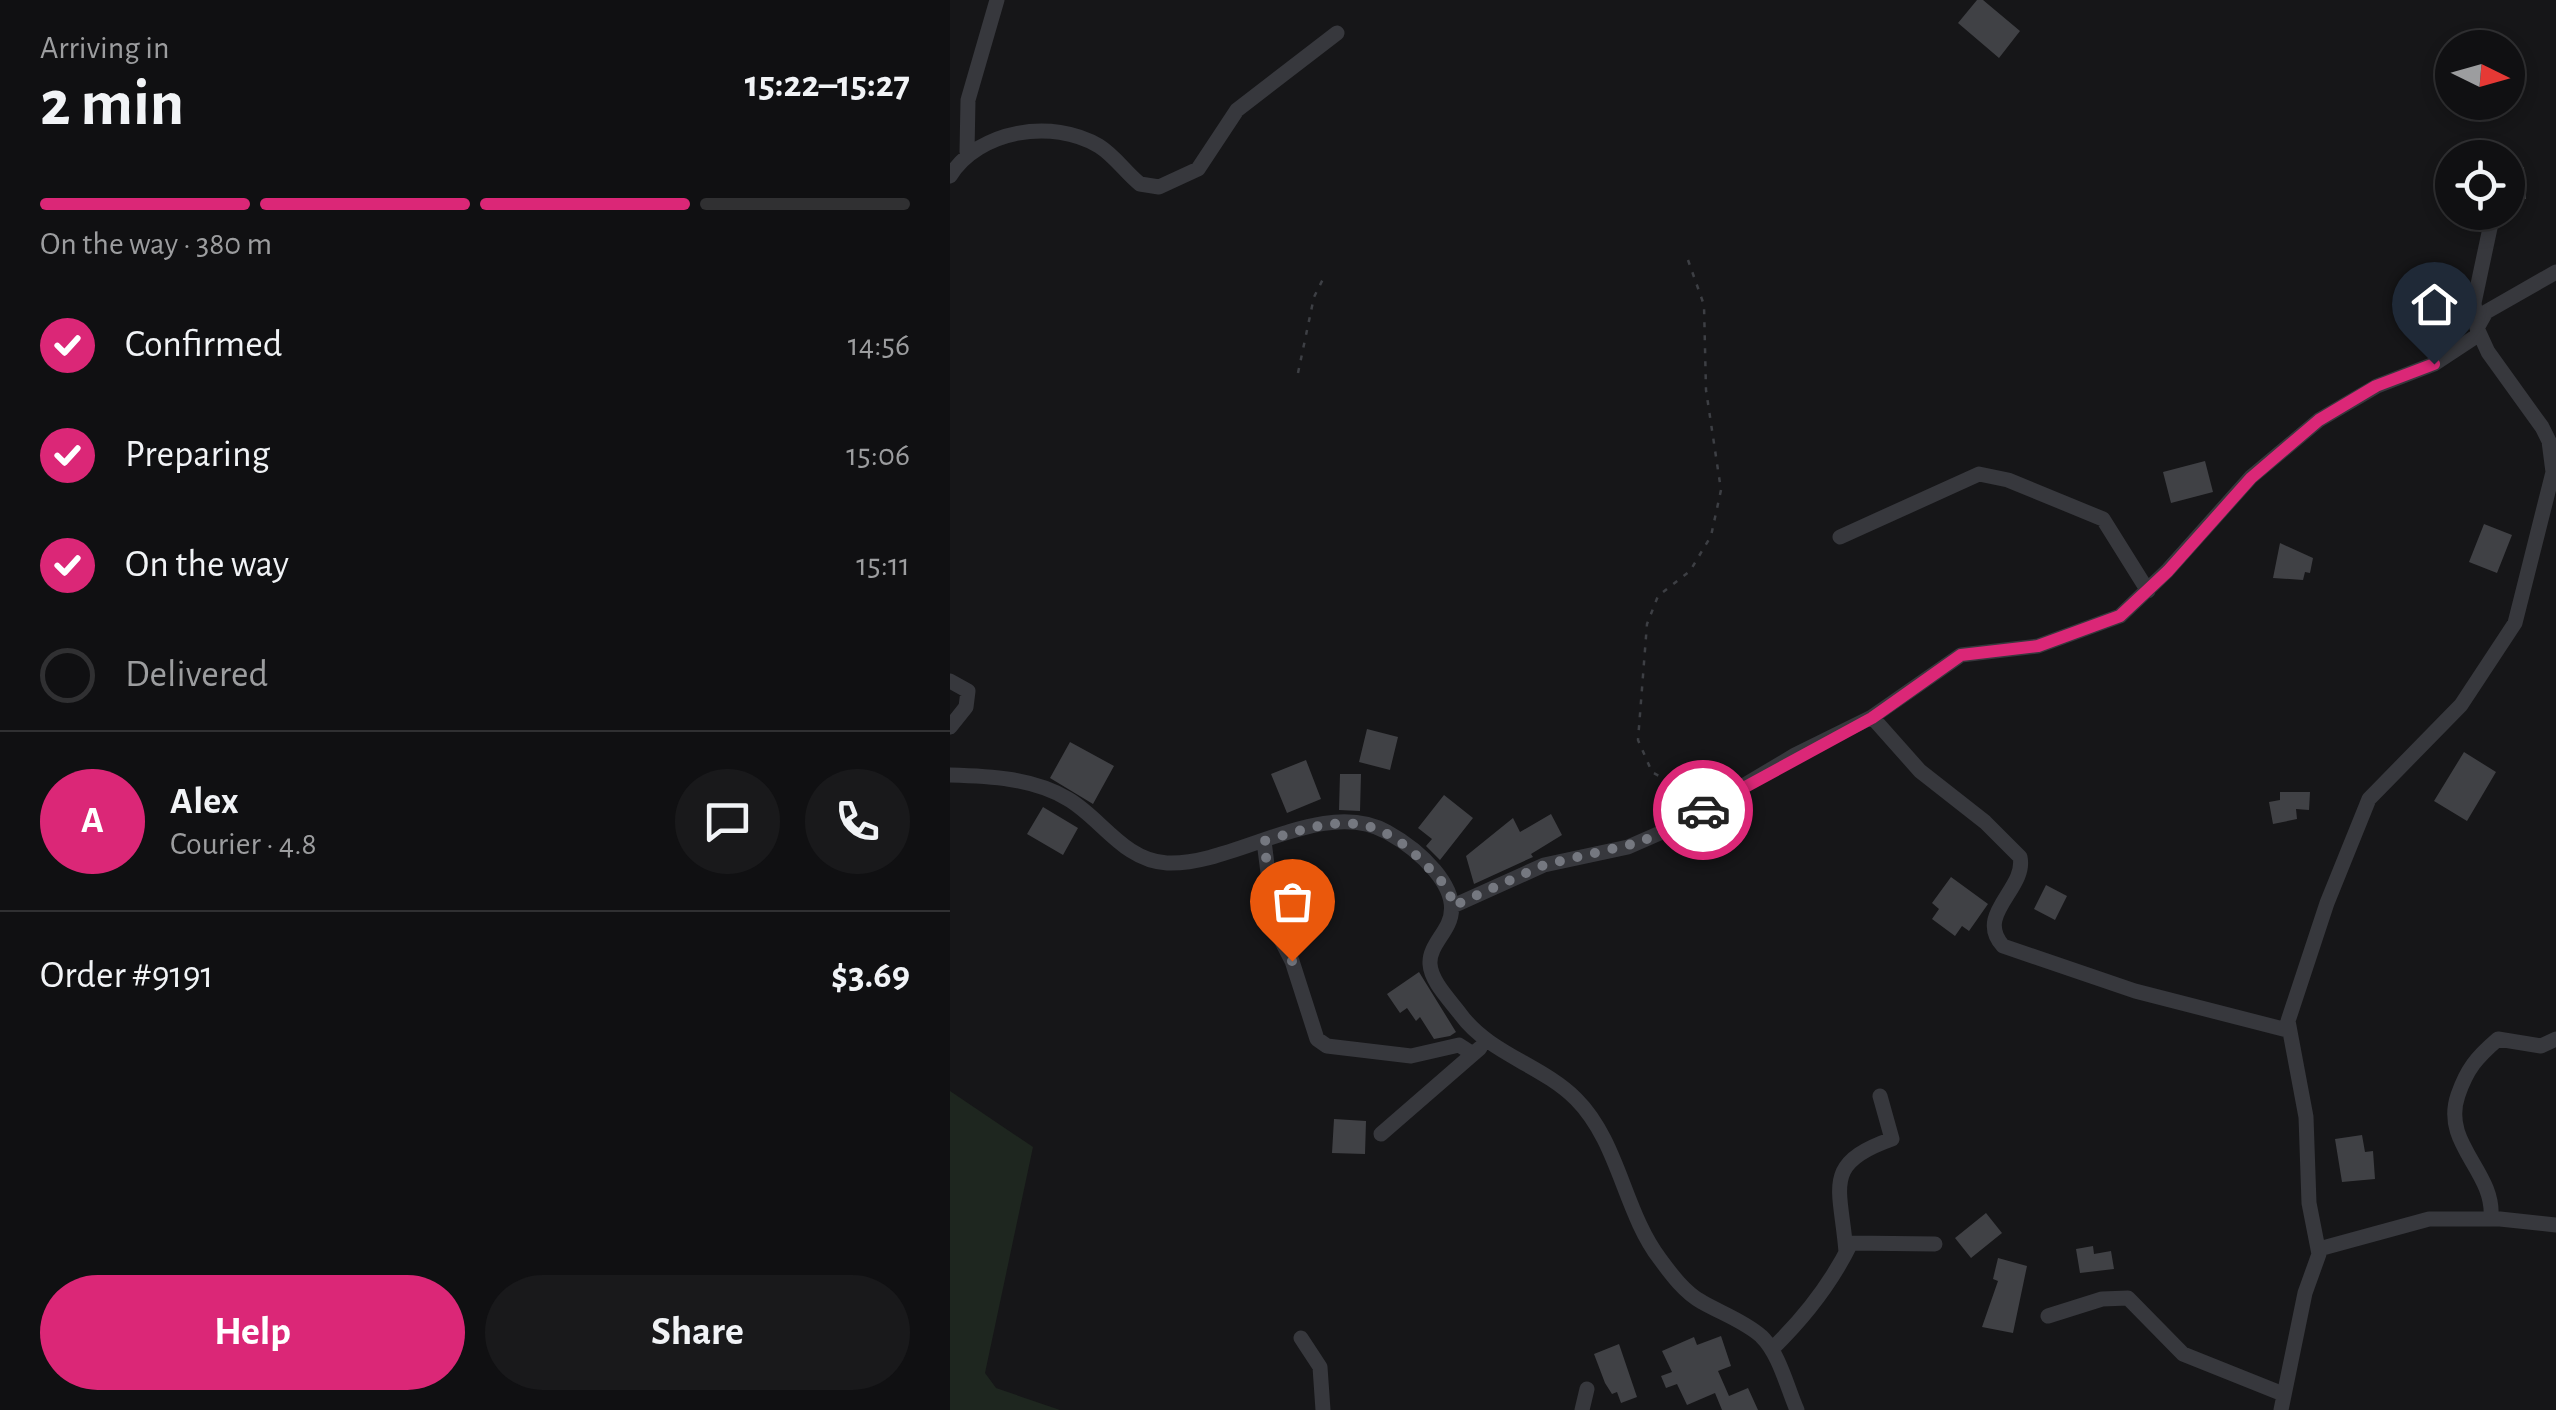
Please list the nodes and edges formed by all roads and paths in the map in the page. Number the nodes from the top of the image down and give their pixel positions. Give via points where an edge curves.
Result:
1 (997, 0) edge
2 (1337, 33) dead end
3 (967, 152) junction
4 (950, 176) edge
5 (2490, 230) edge
6 (1688, 260) dead end
7 (2556, 272) edge
8 (1325, 276) dead end
9 (2478, 334) junction
10 (1298, 373) dead end
11 (1840, 537) dead end
12 (2148, 590) junction
13 (950, 681) edge
14 (1872, 718) junction
15 (950, 727) edge
16 (950, 775) edge
17 (1704, 809) junction
18 (1264, 841) junction
19 (1453, 906) junction
20 (2287, 1030) junction
21 (2556, 1039) edge
22 (1487, 1042) junction
23 (1473, 1054) junction
24 (1880, 1096) dead end
25 (1381, 1134) dead end
26 (2491, 1218) junction
27 (2556, 1225) edge
28 (1935, 1244) dead end
29 (2319, 1249) junction
30 (1846, 1252) junction
31 (2048, 1316) dead end
32 (1301, 1338) dead end
33 (1772, 1349) junction
34 (1586, 1390) dead end
35 (2282, 1402) edge
36 (1323, 1410) edge
37 (1582, 1410) edge
38 (1798, 1410) edge

1 - 3 street via 968,100
2 - 3 street via 1237,110 1201,166 1168,184 1140,184 1099,146 1068,134 1010,135
3 - 4 street
5 - 9 street via 2474,303
6 - 17 path via 1704,305 1706,390 1721,490 1712,536 1690,570 1658,596 1647,624 1638,740 1652,772 1688,790
7 - 9 street via 2486,312
8 - 10 path
9 - 12 street via 2434,364 2376,386 2319,420 2251,478
9 - 20 street via 2542,427 2553,457 2521,606 2461,706 2369,799
11 - 12 street via 1979,474 2103,520
12 - 14 street via 2120,616 2066,638 1961,655
13 - 15 street via 968,691 966,707
14 - 17 street
14 - 20 street via 1920,771 2018,853 2022,870 1995,918 2003,946 2135,991
16 - 18 street via 1050,790 1155,861 1191,861
17 - 19 street via 1641,842 1544,865
18 - 19 street via 1344,821 1374,825 1438,877
18 - 23 street via 1275,928 1317,1038 1327,1046 1411,1056 1460,1045
19 - 22 street via 1430,968
20 - 29 street via 2306,1118 2309,1203
21 - 26 street via 2541,1046 2498,1040 2469,1064 2453,1126 2493,1197
22 - 23 street
22 - 33 street via 1524,1060 1579,1102 1660,1259 1698,1300 1748,1326
23 - 25 street
24 - 30 street via 1892,1139 1850,1155 1840,1173
26 - 27 street
26 - 29 street via 2429,1219
28 - 30 street via 1850,1242
29 - 35 street
30 - 33 street via 1802,1320
31 - 35 street via 2128,1298 2183,1354
32 - 36 street via 1320,1367
33 - 38 street
34 - 37 street

